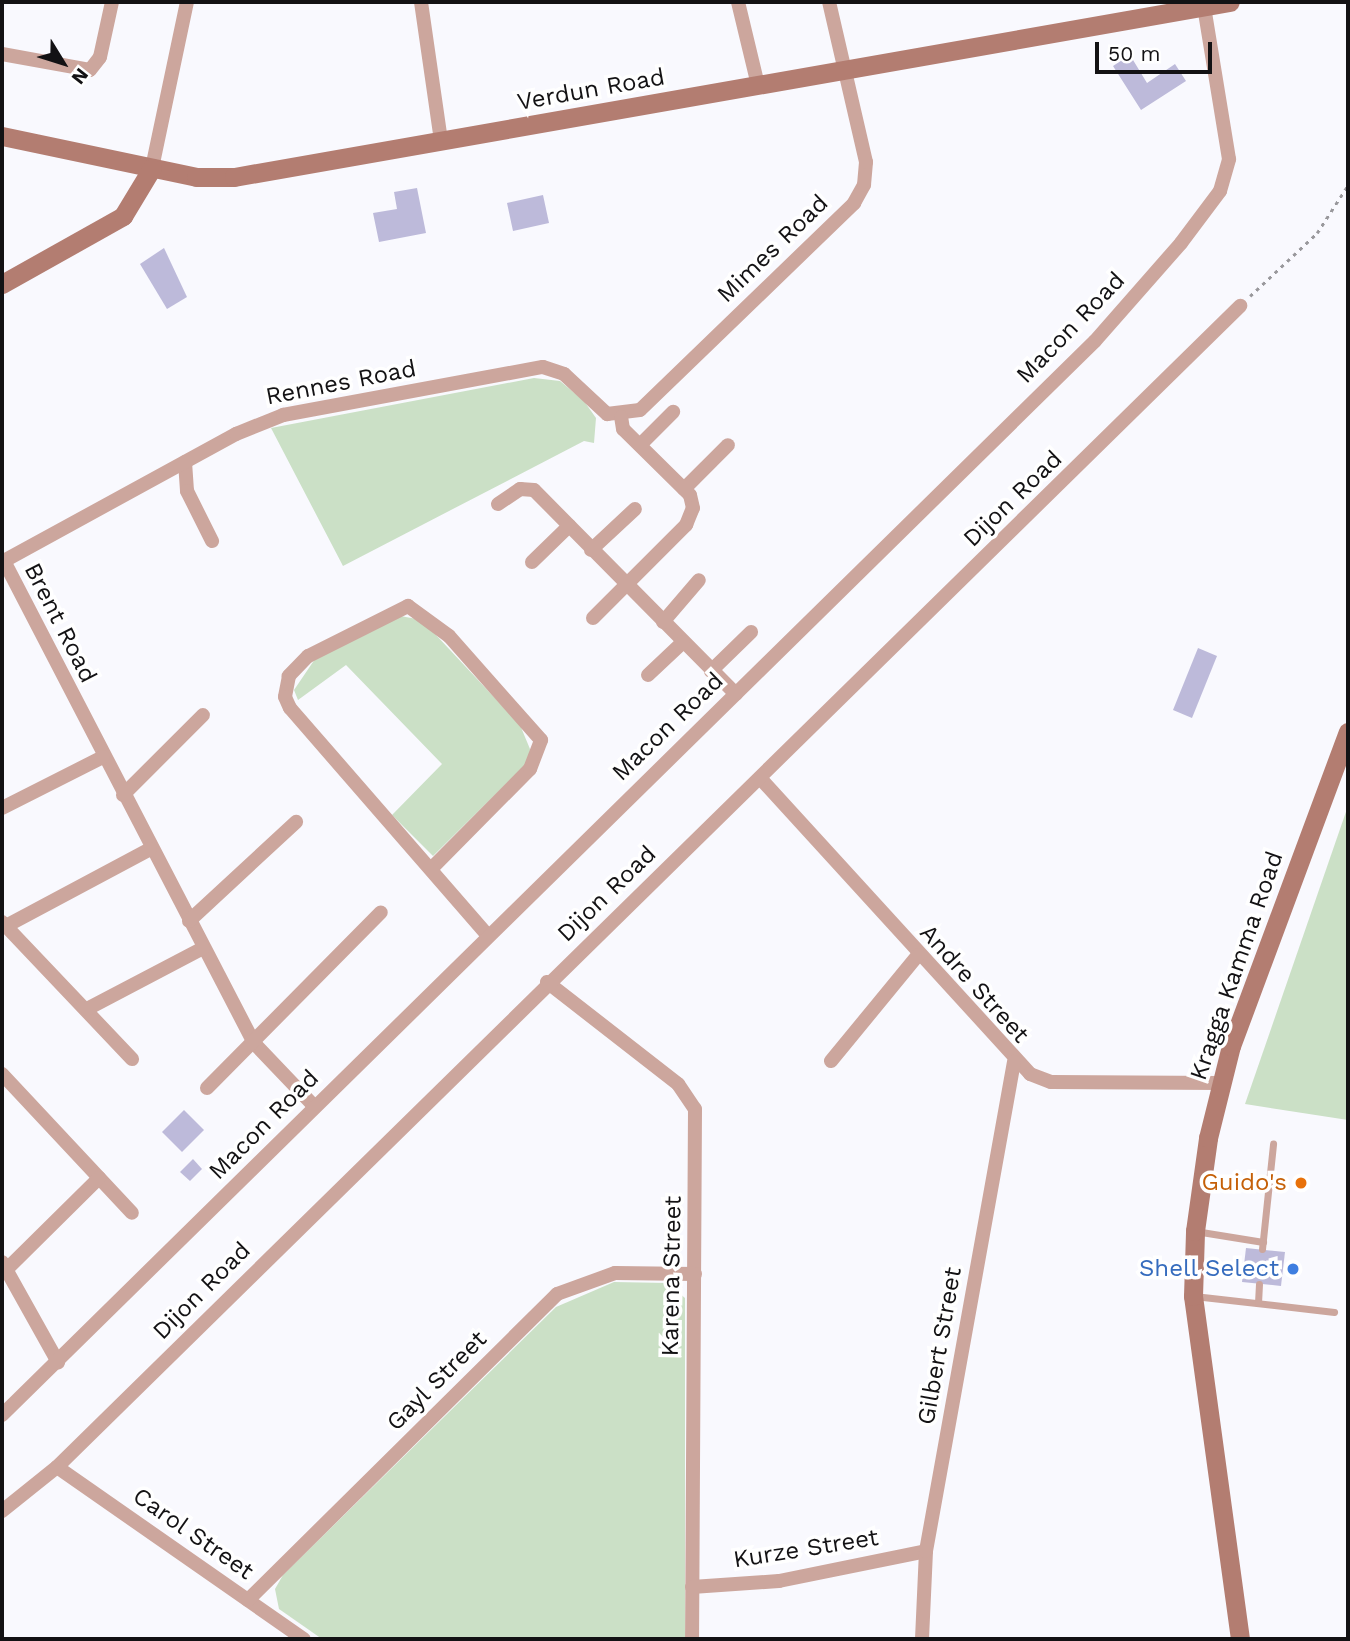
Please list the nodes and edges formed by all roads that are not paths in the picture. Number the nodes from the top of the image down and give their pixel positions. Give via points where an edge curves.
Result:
1 (111, 2) edge
2 (187, 2) edge
3 (421, 2) edge
4 (738, 2) edge
5 (830, 2) edge
6 (1230, 2) edge
7 (1203, 4) edge
8 (2, 54) edge
9 (845, 70) junction
10 (758, 85) junction
11 (2, 136) edge
12 (441, 141) junction
13 (152, 168) junction
14 (2, 284) edge
15 (1240, 306) road end
16 (673, 412) dead end
17 (621, 417) junction
18 (640, 445) junction
19 (728, 445) dead end
20 (185, 462) junction
21 (684, 489) junction
22 (498, 504) dead end
23 (635, 509) dead end
24 (569, 526) junction
25 (212, 541) dead end
26 (591, 550) junction
27 (532, 561) dead end
28 (3, 562) edge
29 (699, 580) dead end
30 (626, 585) junction
31 (592, 618) dead end
32 (663, 622) junction
33 (751, 632) dead end
34 (683, 642) junction
35 (711, 671) junction
36 (648, 676) dead end
37 (736, 694) junction
38 (203, 715) dead end
39 (1348, 732) edge
40 (103, 757) junction
41 (760, 778) junction
42 (122, 794) junction
43 (2, 808) edge
44 (296, 822) dead end
45 (150, 849) junction
46 (431, 869) junction
47 (381, 912) dead end
48 (189, 921) junction
49 (4, 924) edge
50 (486, 935) junction
51 (203, 948) junction
52 (918, 955) junction
53 (547, 982) junction
54 (87, 1009) junction
55 (254, 1043) junction
56 (132, 1059) dead end
57 (831, 1061) dead end
58 (1014, 1062) junction
59 (2, 1074) edge
60 (1220, 1083) junction
61 (207, 1088) dead end
62 (314, 1107) junction
63 (1273, 1144) dead end
64 (99, 1178) junction
65 (132, 1213) dead end
66 (1195, 1231) junction
67 (4, 1266) edge
68 (695, 1274) junction
69 (1259, 1284) dead end
70 (1193, 1296) junction
71 (1258, 1304) junction
72 (1334, 1312) dead end
73 (58, 1362) junction
74 (2, 1415) edge
75 (57, 1467) junction
76 (2, 1511) edge
77 (926, 1551) junction
78 (692, 1587) junction
79 (248, 1600) junction
80 (304, 1639) edge
81 (692, 1639) edge
82 (922, 1639) edge
83 (1240, 1639) edge

1 - 8 street via 100,57 90,71
2 - 13 street
3 - 12 street
4 - 10 street
5 - 9 street, Mimes Road
6 - 7 street, Verdun Road
7 - 9 street, Verdun Road
7 - 37 street, Macon Road via 1228,138 1227,167 1214,199 1095,341
9 - 10 street, Verdun Road
9 - 17 street, Mimes Road via 866,162 859,195 647,404
10 - 12 street, Verdun Road
11 - 13 street, Verdun Road
12 - 13 street, Verdun Road via 233,177
13 - 14 street via 123,216
15 - 41 street, Dijon Road
16 - 18 street
17 - 18 street via 621,426
17 - 20 street, Rennes Road via 607,414 564,374 543,367 283,415
18 - 21 street
19 - 21 street
20 - 25 street via 187,491
20 - 28 street, Rennes Road
21 - 30 street via 693,502 689,521
22 - 24 street via 530,488
23 - 26 street
24 - 26 street
24 - 27 street
26 - 30 street
28 - 40 street, Brent Road
29 - 32 street
30 - 31 street
30 - 32 street
32 - 34 street
33 - 35 street
34 - 35 street
34 - 36 street
35 - 37 street
37 - 50 street, Macon Road
38 - 42 street
39 - 60 street, Kragga Kamma Road
40 - 42 street, Brent Road
40 - 43 street
41 - 52 street, Andre Street
41 - 53 street, Dijon Road
42 - 45 street, Brent Road
44 - 48 street
45 - 48 street, Brent Road
45 - 49 street
46 - 46 street via 285,697 289,676 308,656 408,606 449,636 541,740 530,769
46 - 50 street
47 - 55 street
48 - 51 street, Brent Road
49 - 54 street
50 - 62 street, Macon Road
51 - 54 street
51 - 55 street, Brent Road
52 - 57 street
52 - 58 street, Andre Street
53 - 68 street, Karena Street via 688,1096 697,1125
53 - 75 street, Dijon Road
54 - 56 street
55 - 61 street
55 - 62 street, Brent Road
58 - 60 street, Andre Street via 1051,1082
58 - 77 street, Gilbert Street
59 - 64 street
60 - 66 street, Kragga Kamma Road
62 - 73 street, Macon Road
63 - 66 lane via 1263,1246
64 - 65 street
64 - 67 street
66 - 70 street, Kragga Kamma Road
67 - 73 street
68 - 78 street, Karena Street
68 - 79 street, Gayl Street via 615,1273 558,1294
69 - 71 lane
70 - 71 lane
70 - 83 street, Kragga Kamma Road
71 - 72 lane
73 - 74 street, Macon Road
75 - 76 street, Dijon Road
75 - 79 street, Carol Street
77 - 78 street, Kurze Street via 779,1581
77 - 82 street, Gilbert Street
78 - 81 street, Karena Street
79 - 80 street, Carol Street

